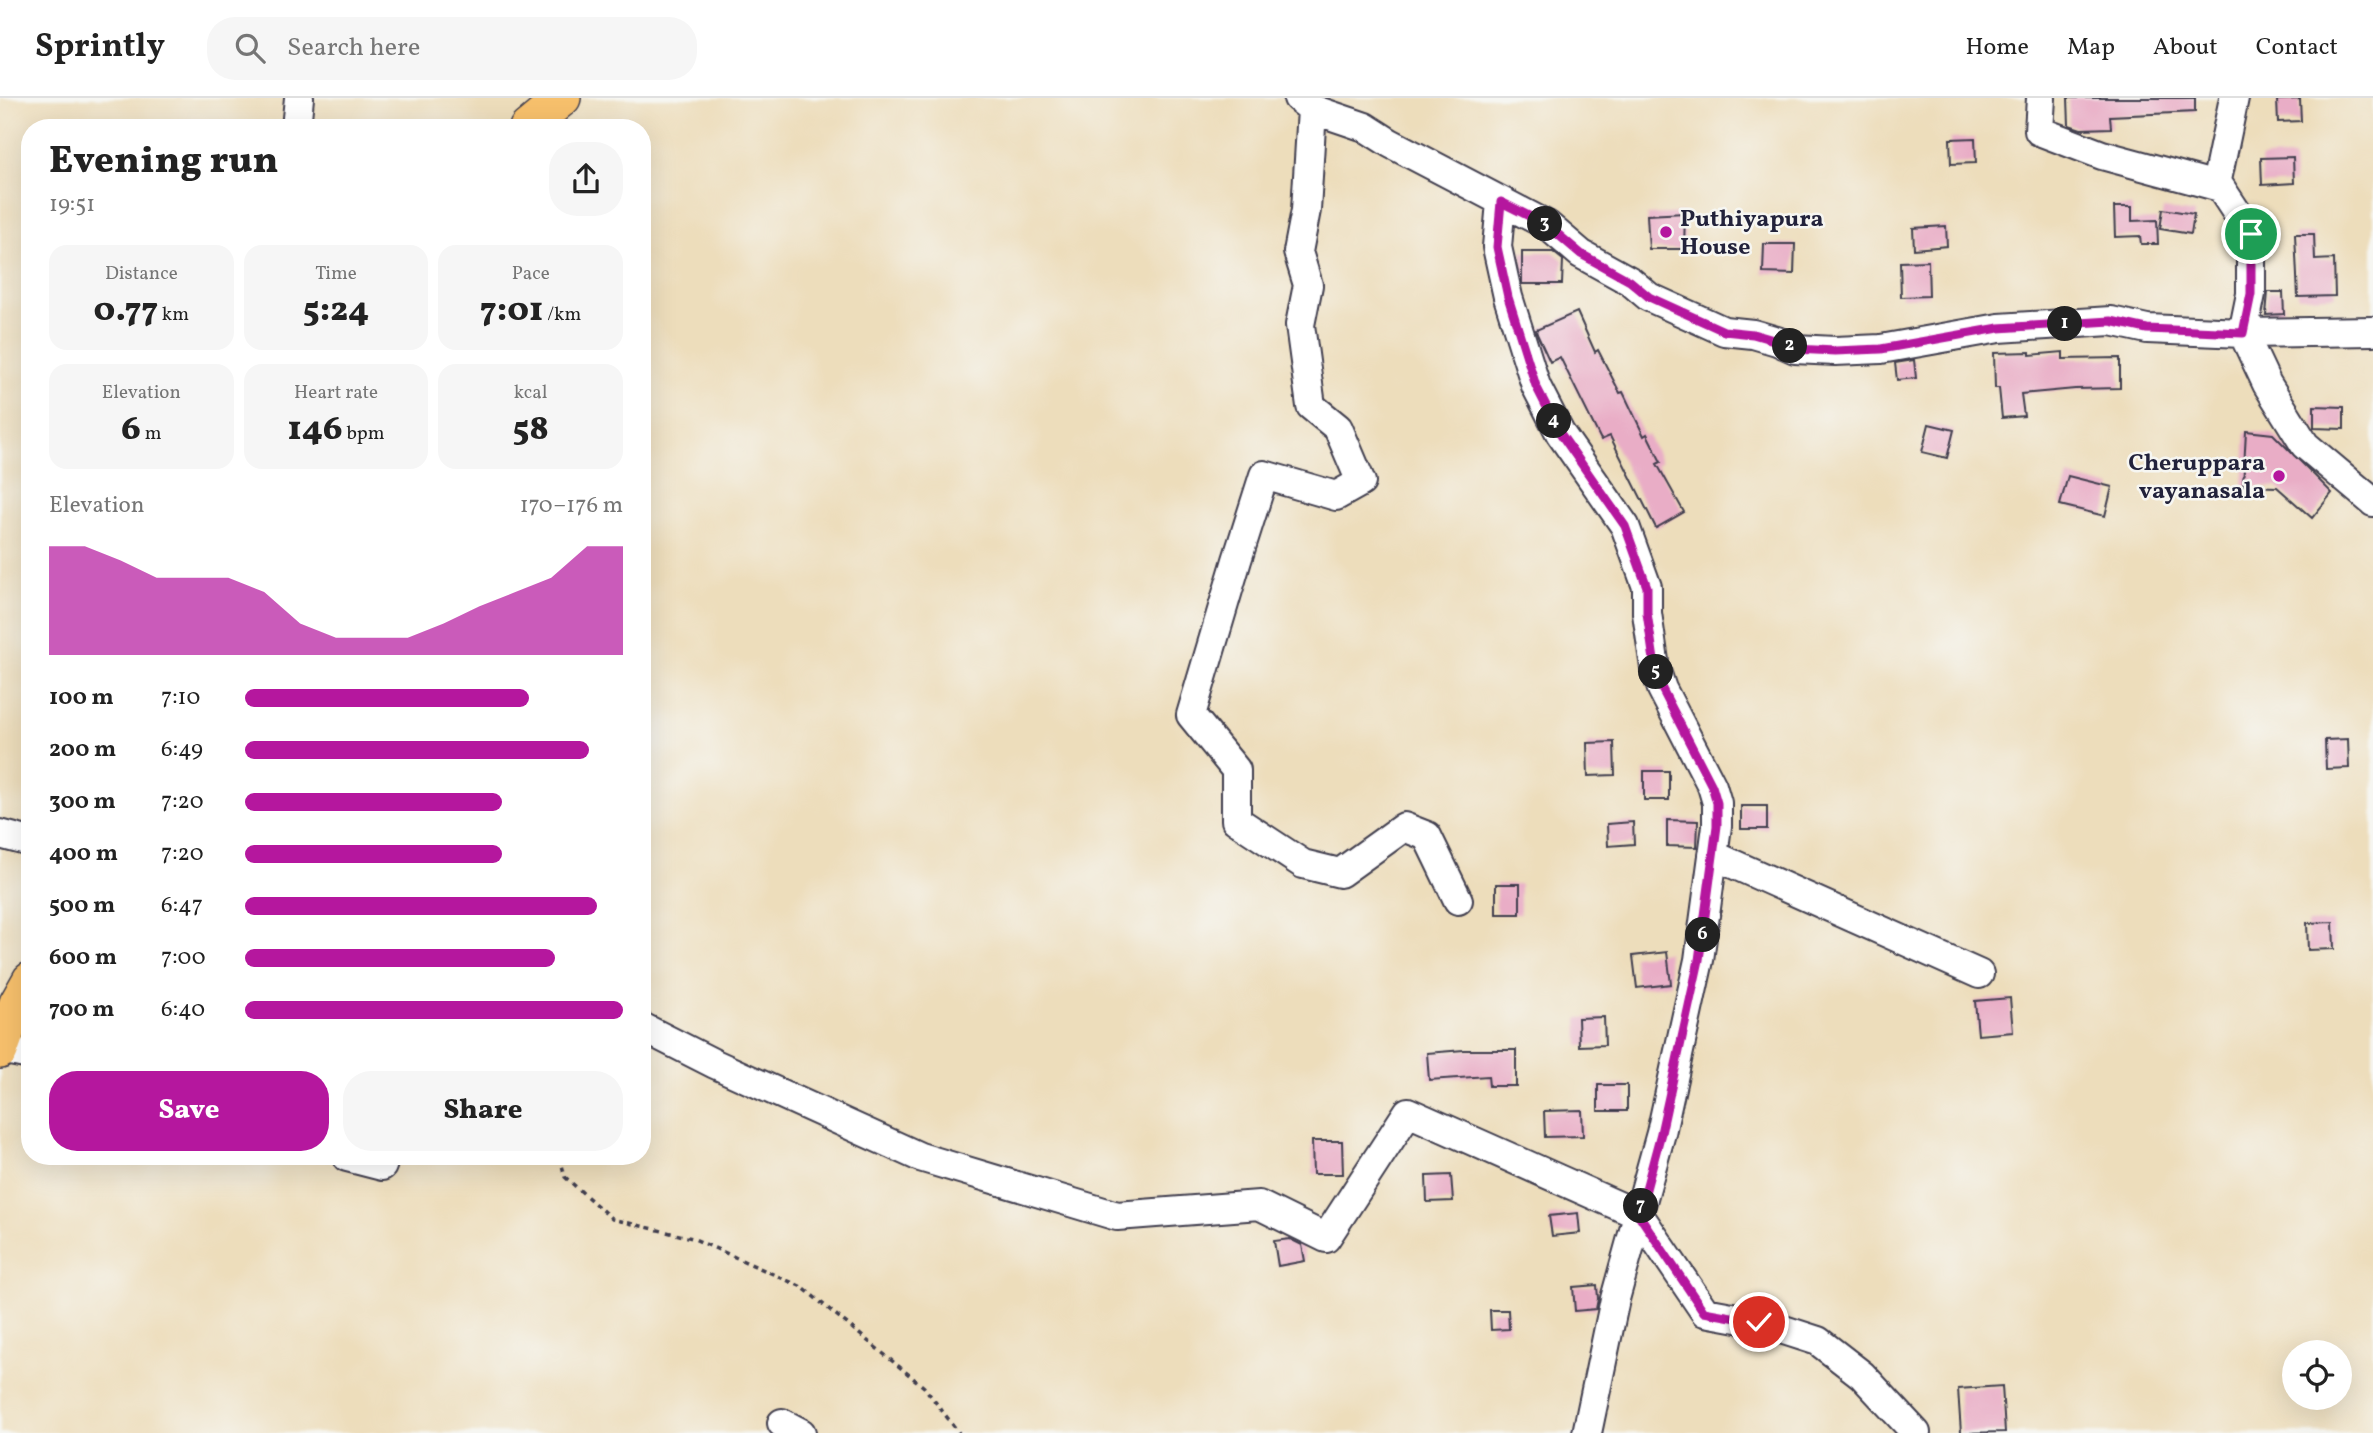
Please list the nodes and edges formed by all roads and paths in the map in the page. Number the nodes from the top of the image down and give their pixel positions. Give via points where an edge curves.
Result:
1 (299, 98) edge
2 (563, 98) edge
3 (2041, 98) edge
4 (2234, 98) edge
5 (1305, 103) edge
6 (297, 119) edge
7 (538, 119) edge
8 (2216, 185) junction
9 (1501, 202) junction
10 (2373, 331) edge
11 (2243, 333) junction
12 (2373, 502) edge
13 (0, 834) edge
14 (21, 840) edge
15 (1713, 855) junction
16 (1458, 900) dead end
17 (1979, 974) dead end
18 (21, 996) edge
19 (651, 1032) edge
20 (10, 1052) edge
21 (562, 1165) edge
22 (1639, 1215) junction
23 (959, 1433) edge
24 (1587, 1433) edge
25 (1916, 1433) edge

1 - 6 street
2 - 7 main road
3 - 8 street via 2039,131 2102,155
4 - 8 street
5 - 9 street via 1365,127
5 - 16 street via 1306,210 1298,252 1308,285 1300,325 1311,406 1338,428 1361,482 1336,496 1264,475 1191,715 1236,771 1236,820 1303,864 1340,873 1404,827 1416,831 1427,836
8 - 11 street via 2251,234 2251,294
9 - 11 street via 1547,225 1581,254 1649,297 1724,331 1753,334 1795,349 1881,349 1999,328 2111,321 2147,329
9 - 15 street via 1497,247 1536,386 1560,433 1625,526 1643,571 1662,689 1717,803
10 - 11 street
11 - 12 street via 2267,384 2305,445
13 - 14 street
15 - 17 street
15 - 22 street via 1699,960
18 - 20 main road
19 - 22 street via 920,1157 1117,1216 1259,1205 1326,1238 1408,1112
21 - 23 path via 565,1177 612,1219 692,1238 802,1287 924,1387
22 - 24 street via 1615,1299
22 - 25 street via 1704,1312 1759,1322 1818,1341 1862,1375

